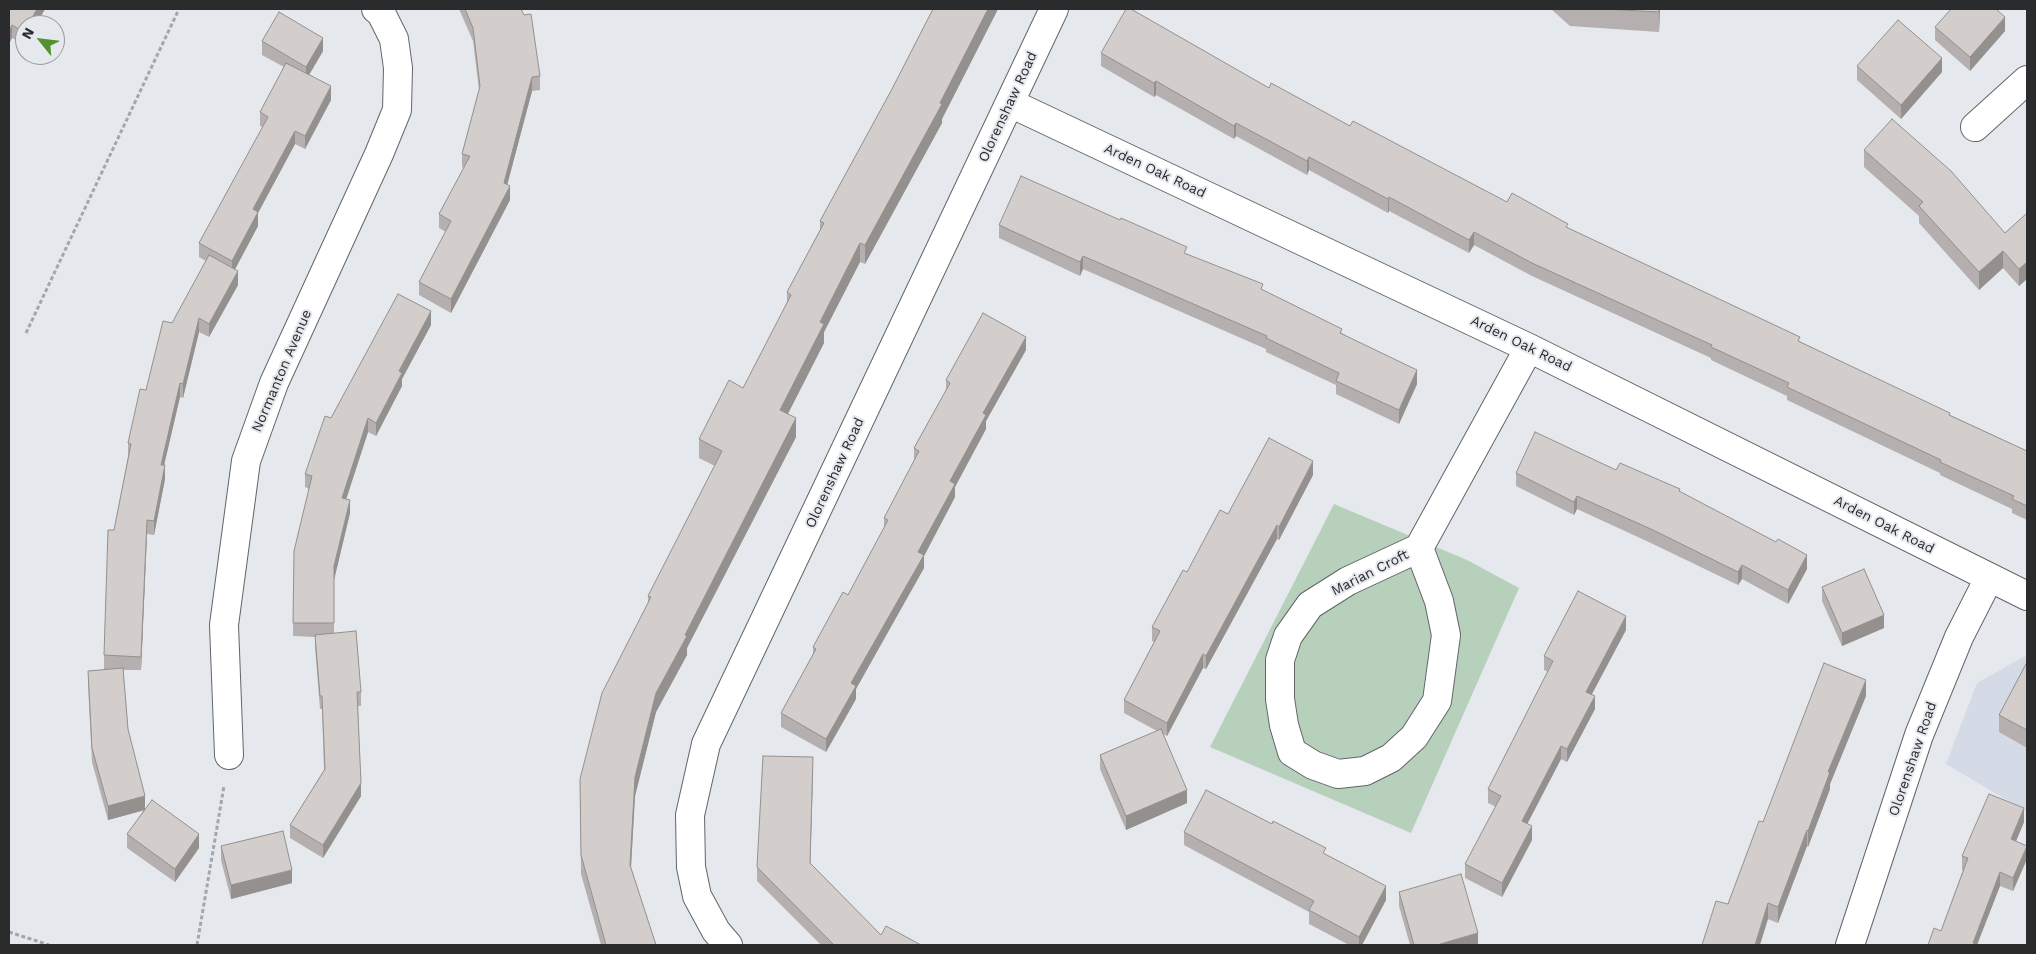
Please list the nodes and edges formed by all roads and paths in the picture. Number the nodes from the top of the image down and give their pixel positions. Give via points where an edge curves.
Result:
1 (179, 9) edge
2 (376, 9) edge
3 (1054, 9) edge
4 (2027, 80) edge
5 (1010, 103) junction
6 (1975, 127) dead end
7 (26, 333) dead end
8 (1529, 348) junction
9 (1419, 548) junction
10 (1989, 578) junction
11 (2027, 596) edge
12 (229, 755) joint
13 (9, 932) edge
14 (49, 945) edge
15 (198, 945) edge
16 (728, 945) edge
17 (1850, 945) edge

1 - 7 path
2 - 12 street, Normanton Avenue via 394,39 398,68 397,110 274,383 246,461 224,625
3 - 5 street, Olorenshaw Road
4 - 6 street
5 - 8 street, Arden Oak Road
5 - 16 street, Olorenshaw Road via 706,744 690,815 691,867 697,896 716,931
8 - 9 street, Marian Croft
8 - 10 street, Arden Oak Road
9 - 9 street, Marian Croft via 1439,601 1446,635 1437,701 1414,737 1391,758 1365,771 1338,774 1313,765 1292,752 1284,726 1280,660 1288,636 1310,605 1348,581
10 - 11 street, Arden Oak Road
10 - 17 street, Olorenshaw Road via 1959,637 1919,735
12 - 15 path
13 - 14 path

